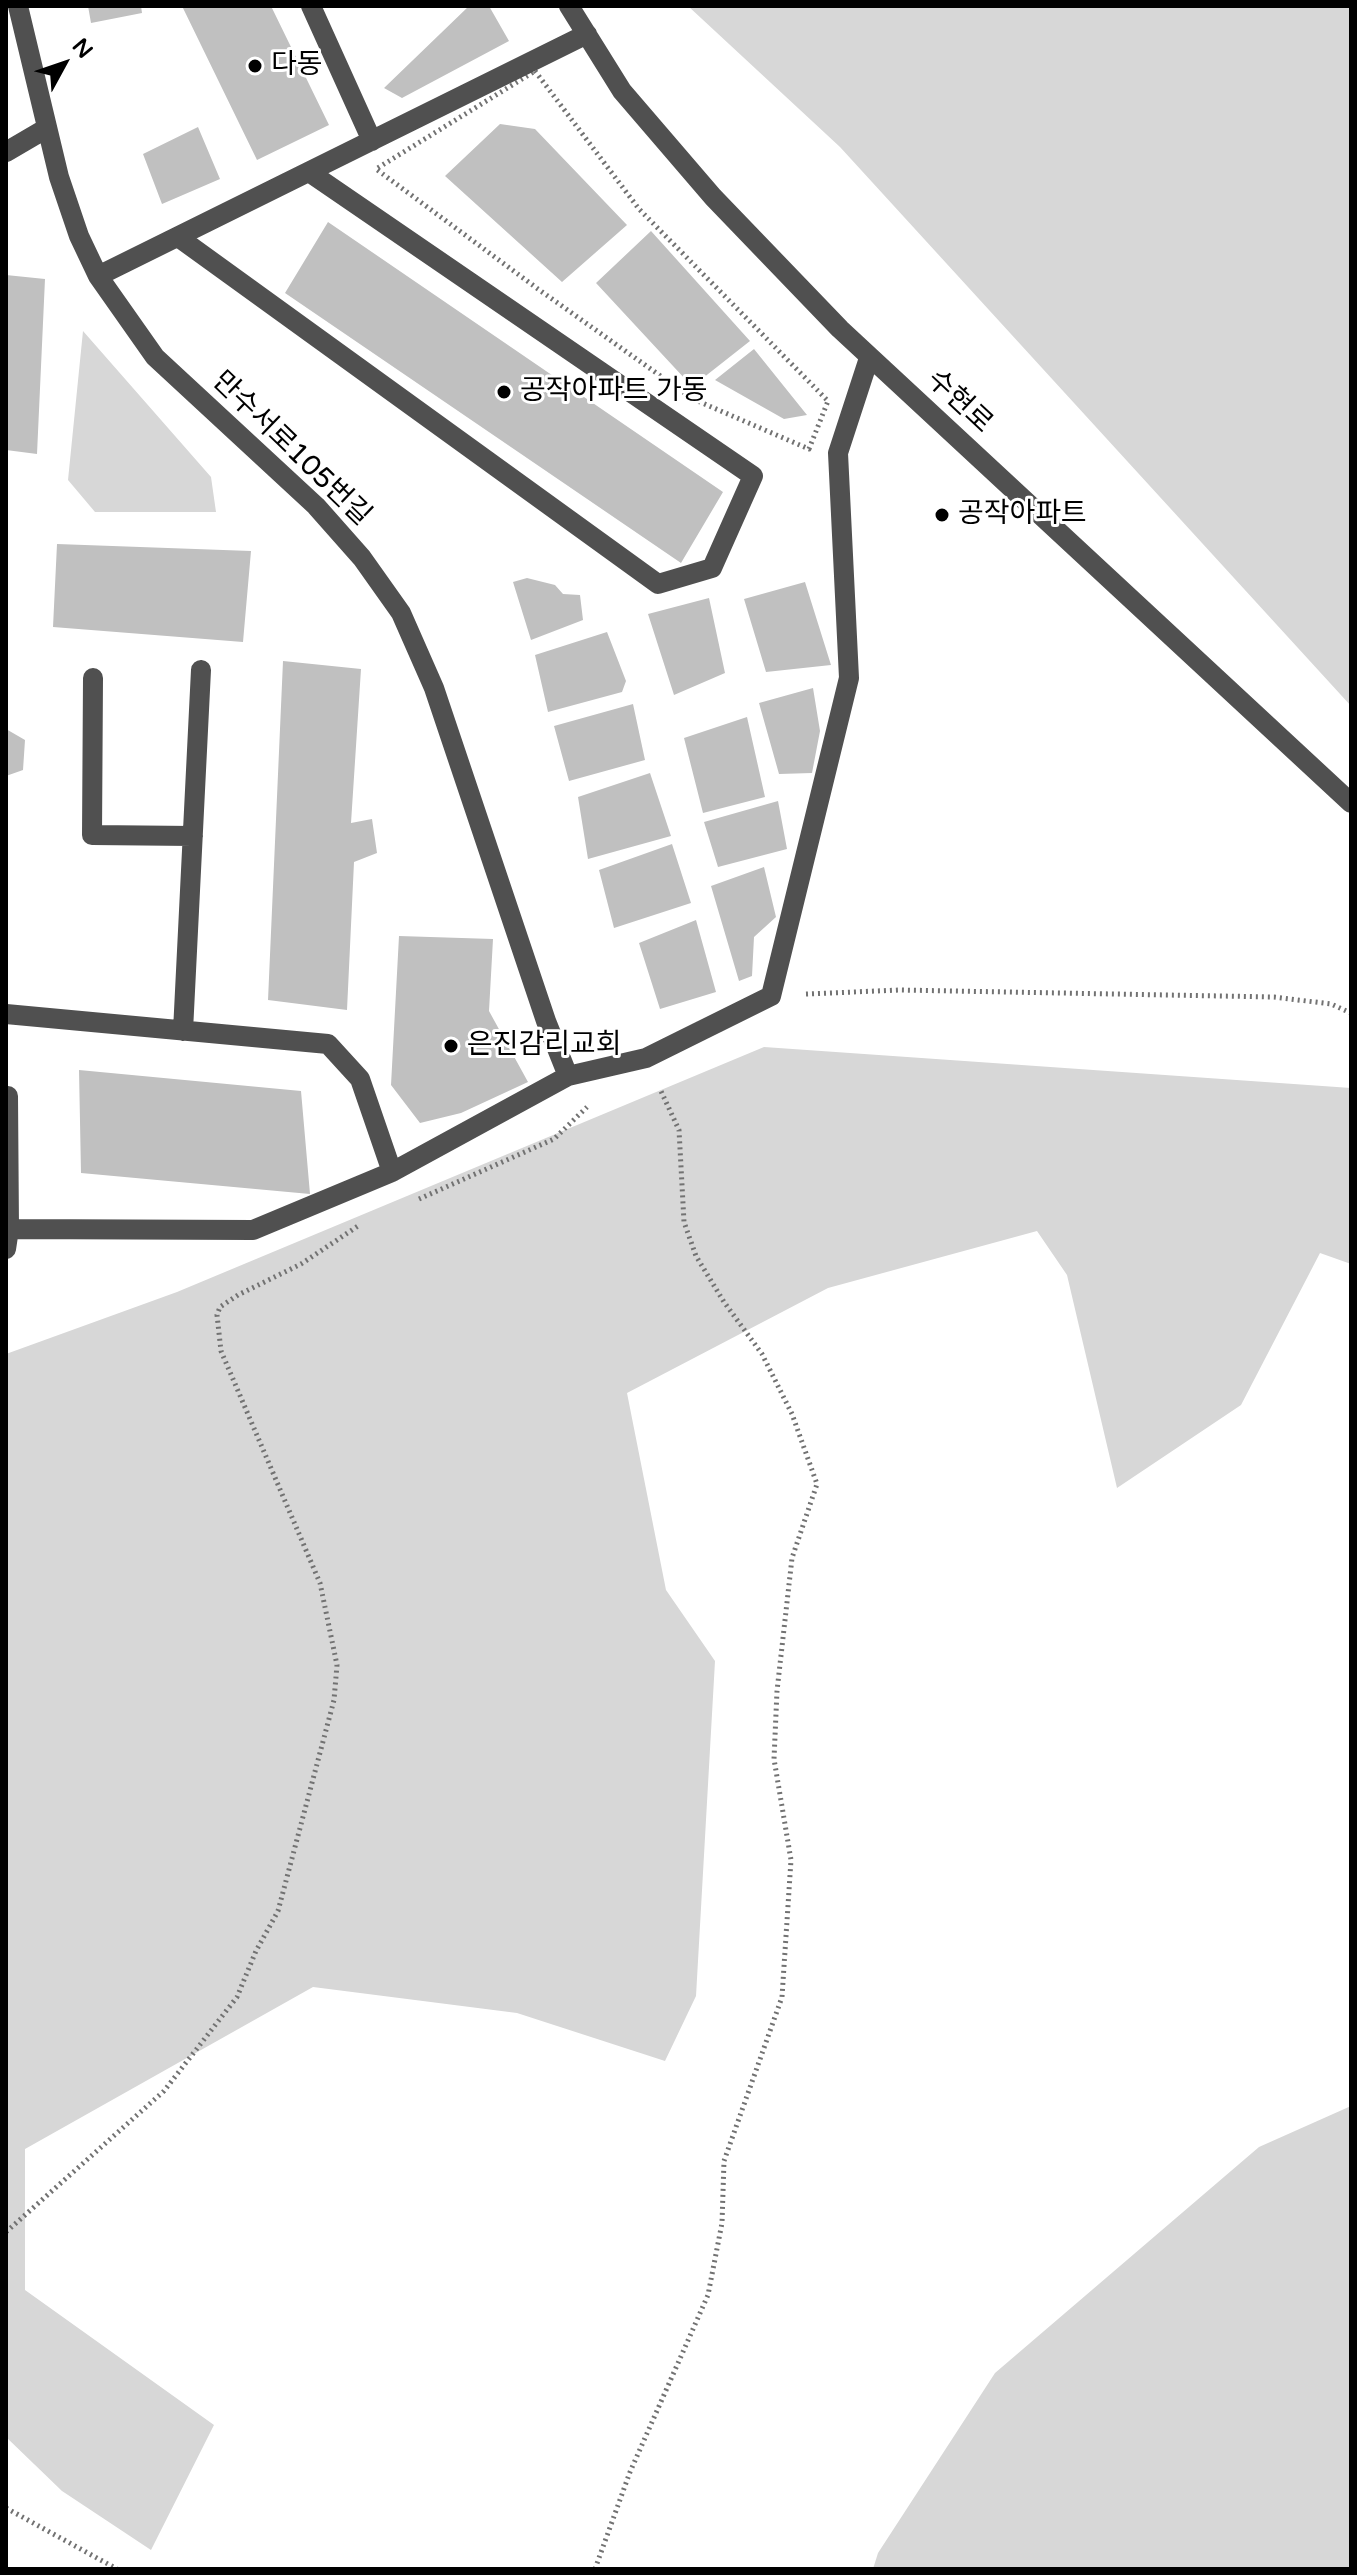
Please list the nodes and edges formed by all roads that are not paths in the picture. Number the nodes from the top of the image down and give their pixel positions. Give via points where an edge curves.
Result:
1 (18, 6) edge
2 (311, 6) edge
3 (569, 6) edge
4 (587, 34) junction
5 (47, 128) junction
6 (372, 141) junction
7 (6, 152) edge
8 (309, 172) junction
9 (178, 237) junction
10 (98, 276) junction
11 (869, 358) junction
12 (201, 670) dead end
13 (93, 678) dead end
14 (1351, 803) edge
15 (193, 836) junction
16 (6, 1014) edge
17 (183, 1031) junction
18 (568, 1076) junction
19 (8, 1096) dead end
20 (392, 1172) junction
21 (7, 1239) edge

1 - 5 street, 만수서로105번길
2 - 6 street
3 - 4 street, 수현로
4 - 6 street
4 - 11 street, 수현로 via 622,91 713,197
5 - 7 street
5 - 10 street, 만수서로105번길 via 79,236
6 - 8 street
8 - 9 street
8 - 9 street via 753,476 712,568 658,584
9 - 10 street
10 - 18 street, 만수서로105번길 via 155,357 316,506 401,613 434,688
11 - 14 street, 수현로
11 - 18 street via 838,453 849,678 771,996 646,1058
12 - 15 street
13 - 15 street via 92,835
15 - 17 street
16 - 17 street
17 - 20 street via 328,1044 360,1079
18 - 20 street
19 - 21 street
20 - 21 street via 253,1230

